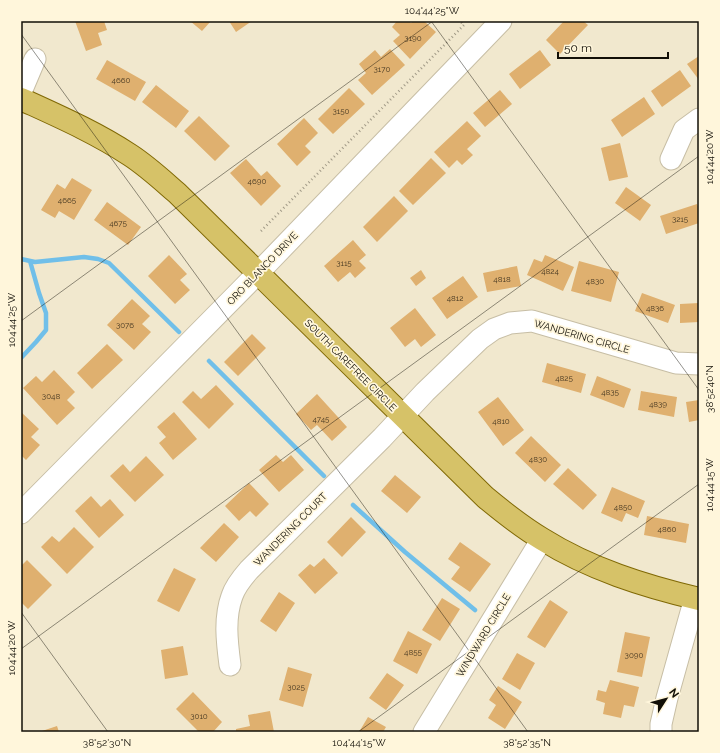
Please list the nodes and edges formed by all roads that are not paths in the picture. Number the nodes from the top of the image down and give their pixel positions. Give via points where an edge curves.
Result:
1 (490, 25) edge
2 (34, 59) dead end
3 (21, 92) edge
4 (21, 99) edge
5 (699, 119) edge
6 (670, 158) dead end
7 (258, 273) junction
8 (699, 364) edge
9 (402, 416) junction
10 (21, 513) edge
11 (542, 539) junction
12 (697, 599) edge
13 (230, 665) dead end
14 (424, 732) edge
15 (661, 732) edge

1 - 7 street, ORO BLANCO DRIVE
2 - 3 street
4 - 7 main road, SOUTH CAREFREE CIRCLE via 77,124 131,156 177,193
5 - 6 street via 684,130
7 - 9 main road, SOUTH CAREFREE CIRCLE
7 - 10 street, ORO BLANCO DRIVE
8 - 9 street, WANDERING CIRCLE via 676,363 532,321 510,323 480,339
9 - 11 main road, SOUTH CAREFREE CIRCLE via 485,497
9 - 13 street, WANDERING COURT via 239,582 228,612
11 - 12 main road, SOUTH CAREFREE CIRCLE via 577,559 615,575
11 - 14 street, WINDWARD CIRCLE
12 - 15 street via 666,698

